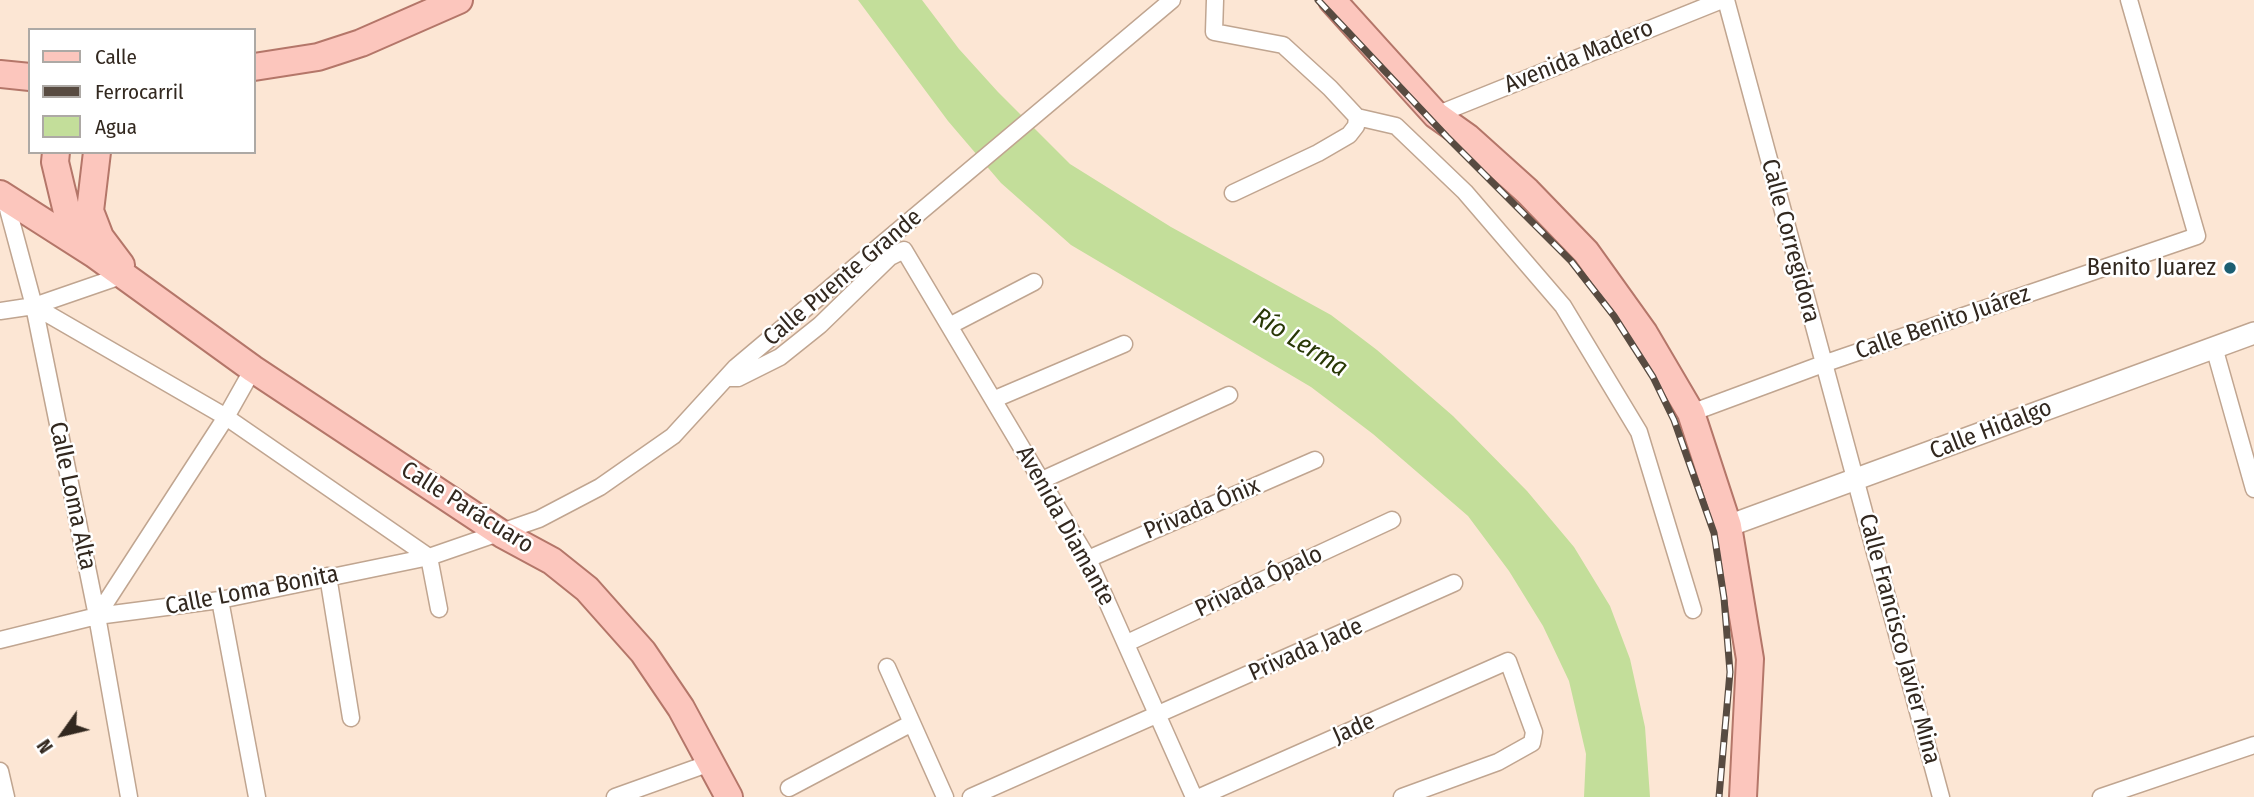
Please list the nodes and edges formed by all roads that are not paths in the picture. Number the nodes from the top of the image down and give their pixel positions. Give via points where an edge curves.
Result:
1 (459, 0) edge
2 (1172, 0) edge
3 (1215, 0) edge
4 (1332, 0) edge
5 (1354, 0) edge
6 (1724, 0) edge
7 (2129, 0) edge
8 (256, 67) edge
9 (0, 74) edge
10 (28, 77) edge
11 (1443, 111) junction
12 (1357, 117) junction
13 (57, 154) edge
14 (97, 154) edge
15 (1233, 193) dead end
16 (2, 196) edge
17 (93, 254) junction
18 (129, 281) junction
19 (1034, 282) dead end
20 (34, 306) junction
21 (0, 311) edge
22 (951, 325) junction
23 (2254, 333) edge
24 (1124, 344) dead end
25 (2214, 346) junction
26 (1823, 364) junction
27 (253, 369) junction
28 (731, 372) junction
29 (1229, 395) dead end
30 (995, 399) junction
31 (1691, 413) junction
32 (226, 417) junction
33 (1315, 460) dead end
34 (1042, 480) junction
35 (1856, 481) junction
36 (2254, 489) edge
37 (1392, 520) dead end
38 (1728, 526) junction
39 (502, 534) junction
40 (429, 557) junction
41 (1088, 558) junction
42 (328, 576) junction
43 (1454, 583) dead end
44 (220, 600) junction
45 (439, 609) dead end
46 (1693, 610) dead end
47 (97, 616) junction
48 (0, 640) edge
49 (1127, 643) junction
50 (887, 667) dead end
51 (1158, 716) junction
52 (351, 718) dead end
53 (912, 723) junction
54 (2254, 745) edge
55 (710, 763) junction
56 (0, 772) edge
57 (789, 788) dead end
58 (1409, 795) edge
59 (6, 797) edge
60 (129, 797) edge
61 (257, 797) edge
62 (615, 797) edge
63 (729, 797) edge
64 (945, 797) edge
65 (971, 797) edge
66 (1194, 797) edge
67 (1200, 797) edge
68 (1743, 797) edge
69 (1941, 797) edge
70 (2101, 797) edge

1 - 8 main road via 361,43 318,57
2 - 28 street, Calle Puente Grande
3 - 12 street via 1214,32 1283,45
4 - 11 main road
5 - 11 main road
6 - 11 street, Avenida Madero
6 - 26 street, Calle Corregidora
7 - 26 street, Calle Benito Juárez via 2197,236
9 - 10 main road
11 - 31 main road via 1586,252 1644,334
12 - 15 street via 1349,135
12 - 46 street via 1396,126 1465,192 1563,306 1639,432
13 - 17 main road via 67,212
14 - 18 main road via 90,211 100,237
16 - 17 main road
16 - 20 street, Calle Loma Alta
17 - 18 main road
18 - 20 street
18 - 27 main road, Calle Parácuaro
19 - 22 street
20 - 21 street
20 - 32 street
20 - 47 street, Calle Loma Alta
22 - 28 street, Avenida Diamante via 916,265 899,250 780,357 738,378
22 - 30 street, Avenida Diamante
23 - 25 street, Calle Hidalgo
24 - 30 street
25 - 35 street, Calle Hidalgo
25 - 36 street
26 - 31 street, Calle Benito Juárez
26 - 35 street, Calle Corregidora
27 - 32 street
27 - 39 main road, Calle Parácuaro
28 - 39 street, Calle Puente Grande via 673,436 600,487
29 - 34 street
30 - 34 street, Avenida Diamante
31 - 38 main road
32 - 40 street
32 - 47 street
33 - 41 street, Privada Ónix
34 - 41 street, Avenida Diamante
35 - 38 street, Calle Hidalgo
35 - 69 street, Calle Francisco Javier Mina
37 - 49 street, Privada Ópalo
38 - 68 main road via 1750,659
39 - 40 street, Calle Loma Bonita
39 - 55 main road, Calle Parácuaro via 552,561 617,621 681,708
40 - 42 street, Calle Loma Bonita
40 - 45 street
41 - 49 street, Avenida Diamante
42 - 44 street, Calle Loma Bonita
42 - 52 street
43 - 51 street, Privada Jade
44 - 47 street, Calle Loma Bonita
44 - 61 street
47 - 48 street, Calle Loma Bonita
47 - 60 street, Calle Loma Alta
49 - 51 street, Avenida Diamante
50 - 53 street
51 - 65 street, Privada Jade
51 - 66 street, Avenida Diamante
53 - 57 street
53 - 64 street
54 - 70 street
55 - 62 street
55 - 63 main road, Calle Parácuaro
56 - 59 street
58 - 67 street, Jade via 1498,762 1532,743 1534,732 1508,661

